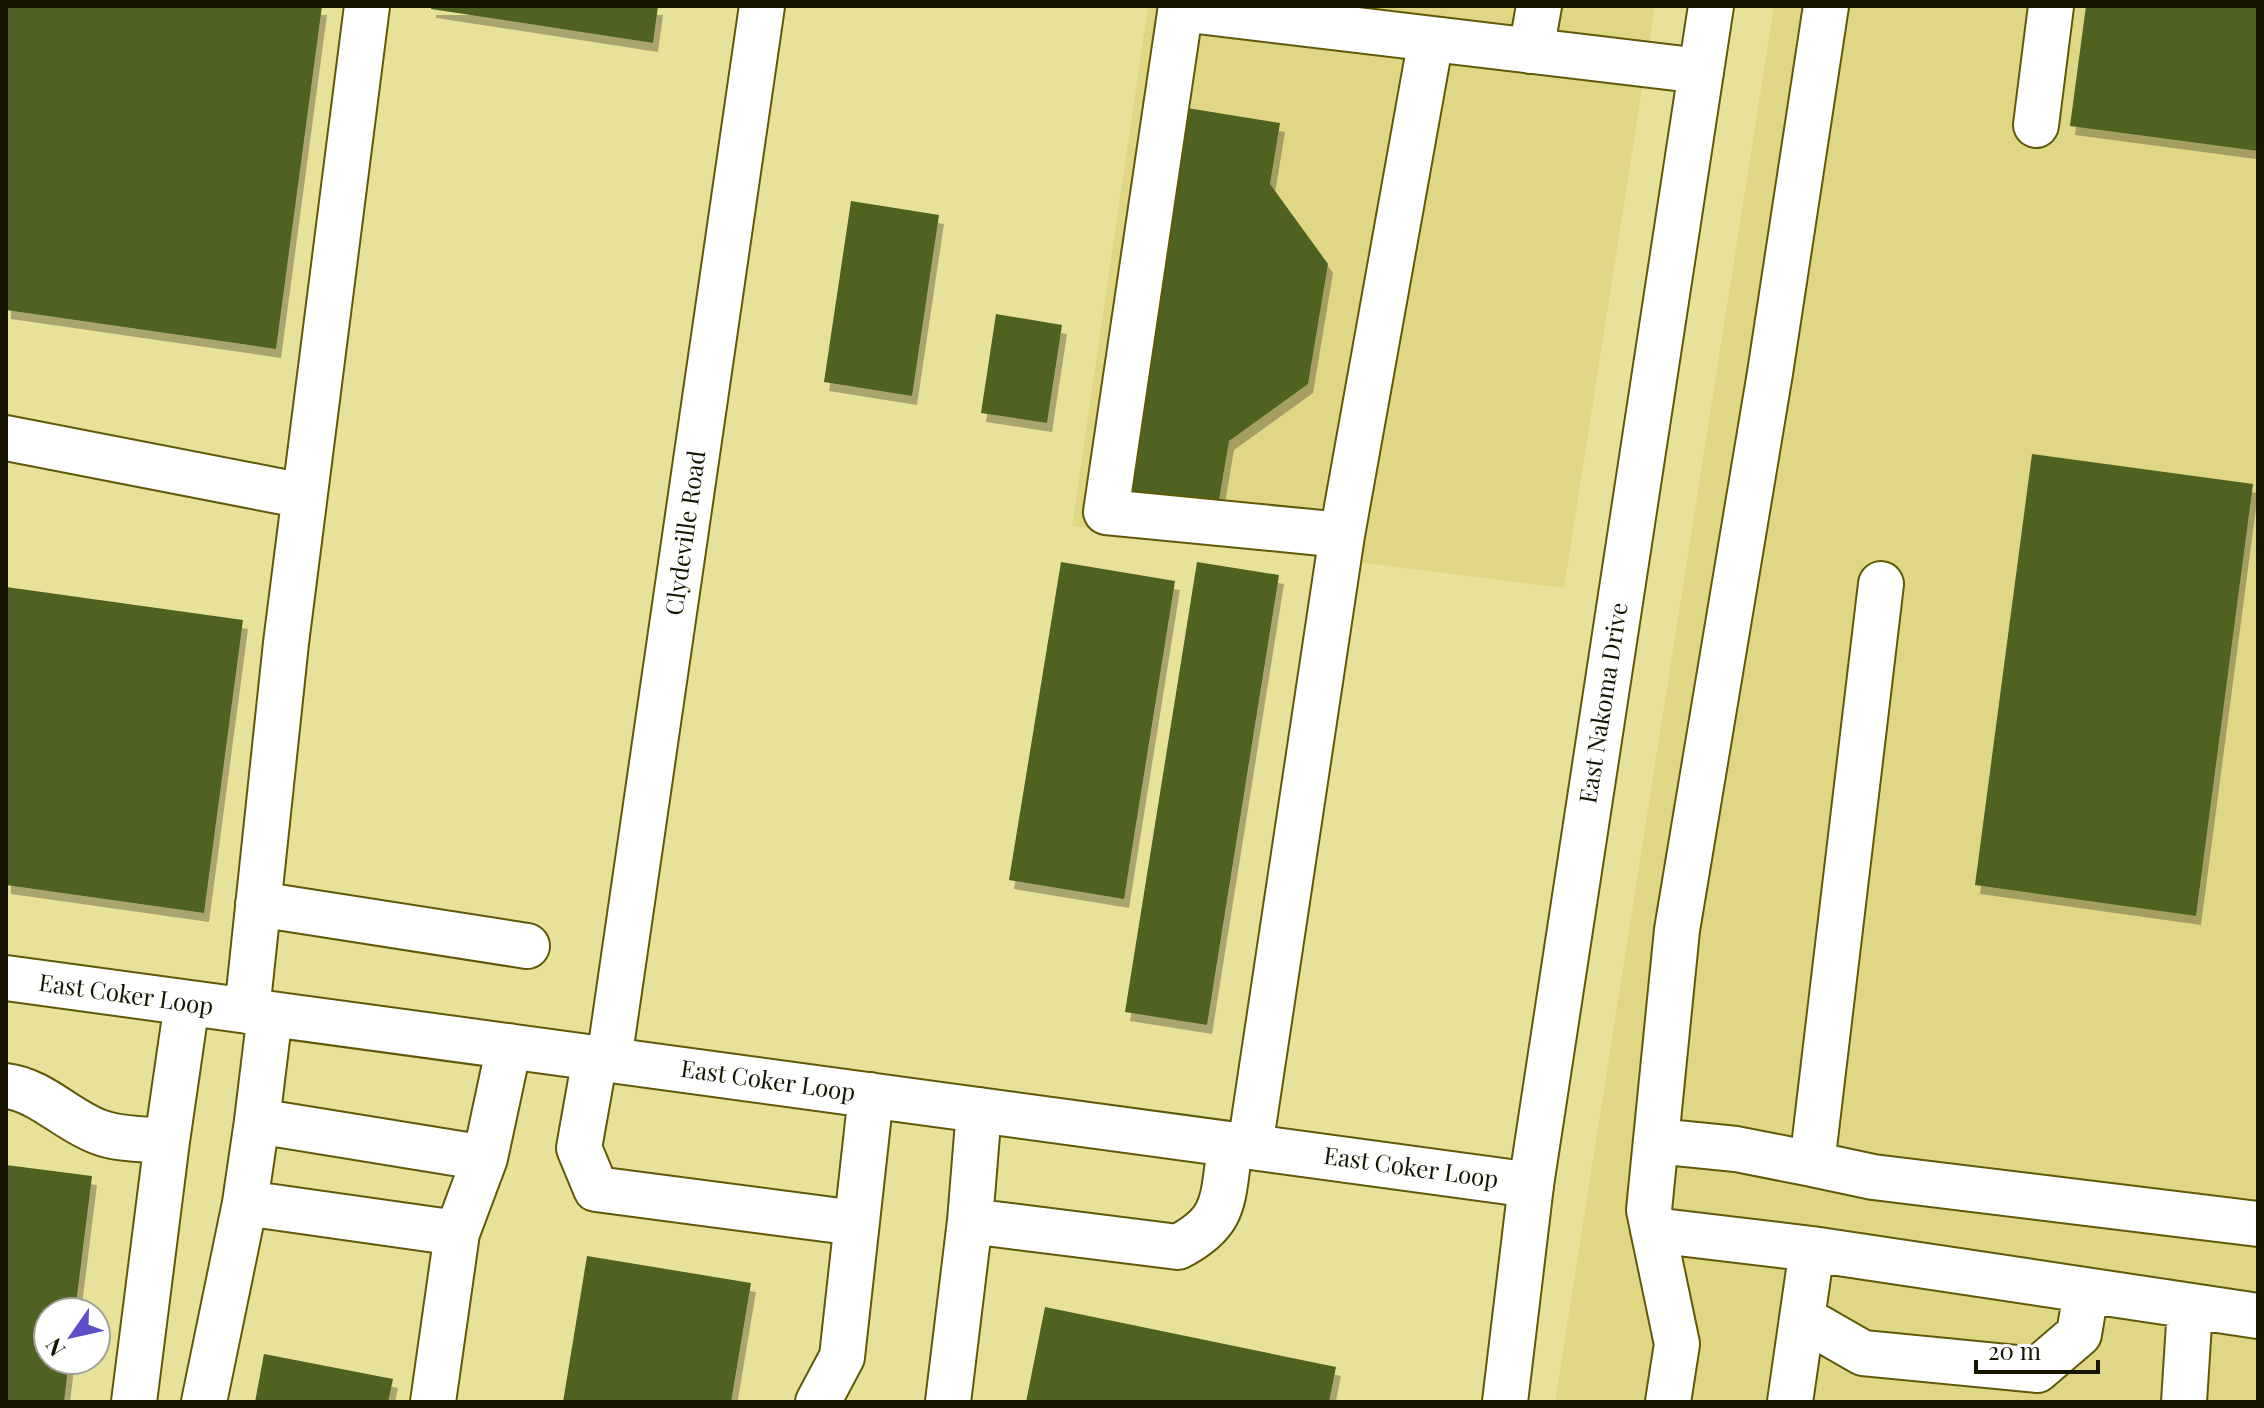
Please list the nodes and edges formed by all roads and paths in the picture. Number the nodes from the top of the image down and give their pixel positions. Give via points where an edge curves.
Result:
1 (367, 6) edge
2 (762, 6) edge
3 (1539, 6) edge
4 (1711, 6) edge
5 (1826, 6) edge
6 (2051, 6) edge
7 (1181, 7) edge
8 (1431, 39) junction
9 (1531, 51) junction
10 (1701, 71) junction
11 (2036, 125) dead end
12 (6, 438) edge
13 (304, 496) junction
14 (1342, 535) junction
15 (1881, 584) dead end
16 (258, 904) junction
17 (527, 946) dead end
18 (6, 978) edge
19 (187, 1003) junction
20 (259, 1012) junction
21 (509, 1046) junction
22 (602, 1059) junction
23 (6, 1086) edge
24 (871, 1095) junction
25 (979, 1110) junction
26 (257, 1121) junction
27 (167, 1141) junction
28 (1656, 1141) junction
29 (1240, 1145) junction
30 (485, 1158) junction
31 (1812, 1164) junction
32 (1531, 1185) junction
33 (245, 1203) junction
34 (970, 1221) junction
35 (856, 1223) junction
36 (2258, 1224) edge
37 (1653, 1230) junction
38 (457, 1233) junction
39 (1812, 1249) junction
40 (2086, 1292) junction
41 (2190, 1308) junction
42 (2258, 1316) edge
43 (1802, 1318) junction
44 (134, 1402) edge
45 (204, 1402) edge
46 (433, 1402) edge
47 (818, 1402) edge
48 (948, 1402) edge
49 (1505, 1402) edge
50 (1668, 1402) edge
51 (1790, 1402) edge
52 (2184, 1402) edge

1 - 13 street
2 - 22 street, Clydeville Road
3 - 9 street
4 - 10 street, East Nakoma Drive
5 - 28 street via 1677,930
6 - 11 street
7 - 8 street
7 - 14 street via 1106,512
8 - 9 street
8 - 14 street
9 - 10 street
10 - 32 street, East Nakoma Drive
12 - 13 street
13 - 16 street
14 - 29 street
15 - 31 street
16 - 17 street
16 - 20 street
18 - 19 street, East Coker Loop
19 - 20 street, East Coker Loop
19 - 27 street
20 - 21 street, East Coker Loop
20 - 26 street
21 - 22 street, East Coker Loop
21 - 30 street
22 - 24 street, East Coker Loop
22 - 35 street, Clydeville Road via 579,1148 596,1189
23 - 27 street via 26,1088 102,1134
24 - 25 street, East Coker Loop
24 - 35 street
25 - 29 street, East Coker Loop
25 - 34 street
26 - 30 street
26 - 33 street
27 - 44 street
28 - 31 street
28 - 37 street via 1649,1210
29 - 32 street, East Coker Loop
29 - 34 street via 1217,1220 1178,1247
30 - 38 street
31 - 36 street via 1873,1177
32 - 49 street, East Nakoma Drive
33 - 38 street
33 - 45 street
34 - 48 street
35 - 47 street via 842,1357
37 - 39 street
37 - 50 street via 1677,1344
38 - 46 street
39 - 40 street
39 - 43 street
40 - 41 street
40 - 43 street via 2079,1334 2037,1370 1863,1353
41 - 42 street
41 - 52 street
43 - 51 street

